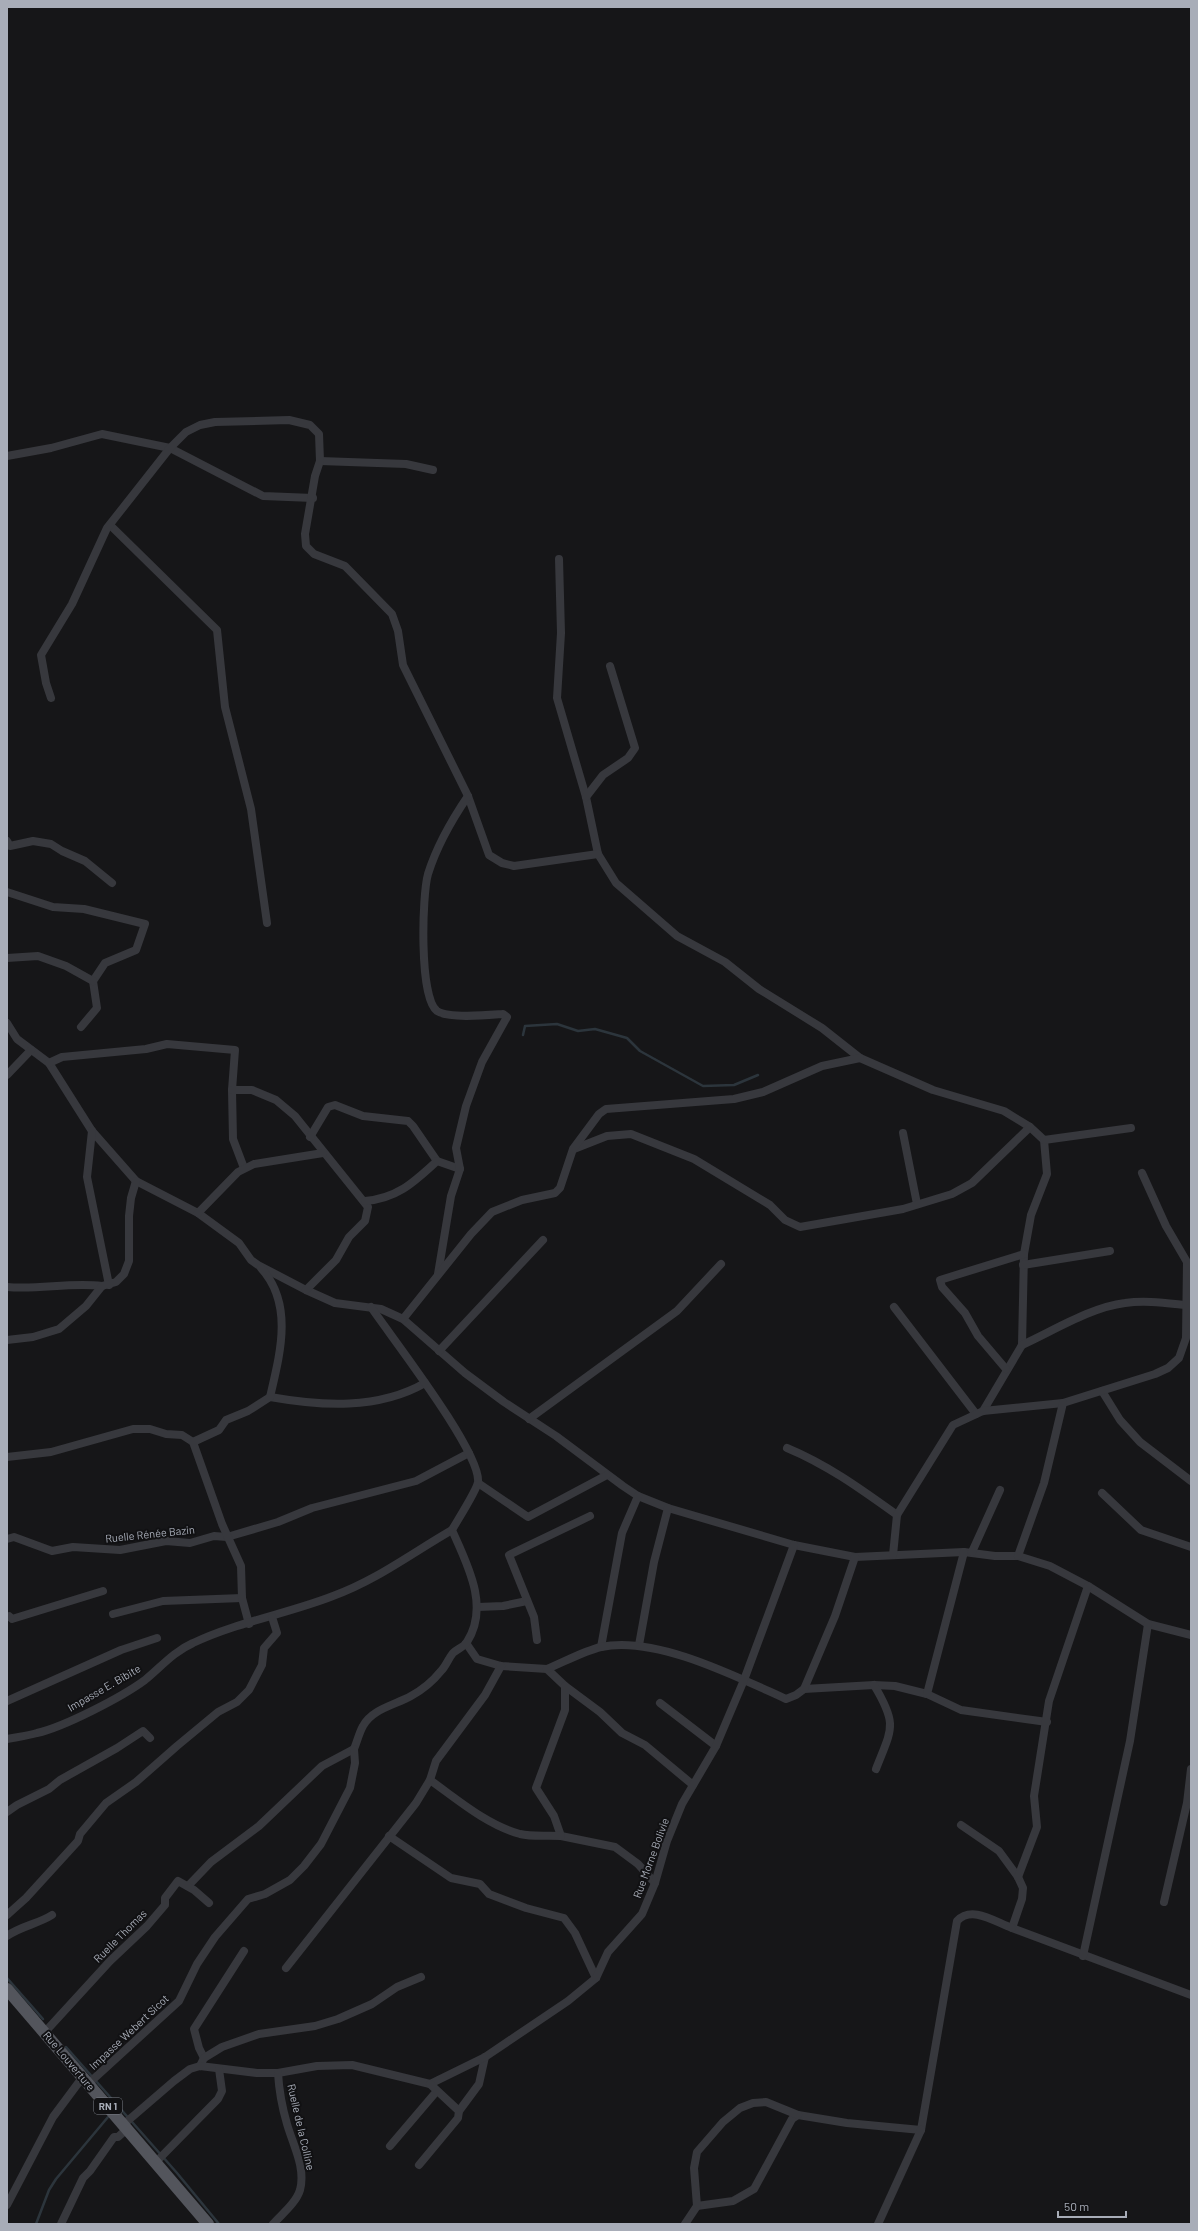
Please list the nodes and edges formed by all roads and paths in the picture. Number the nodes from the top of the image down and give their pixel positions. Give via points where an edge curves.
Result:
1 (170, 448) junction
2 (7, 456) edge
3 (320, 461) junction
4 (433, 470) dead end
5 (313, 498) junction
6 (110, 525) junction
7 (559, 560) dead end
8 (610, 666) dead end
9 (52, 698) dead end
10 (468, 796) junction
11 (586, 797) junction
12 (7, 841) edge
13 (598, 854) junction
14 (112, 883) dead end
15 (7, 892) edge
16 (267, 923) dead end
17 (7, 958) edge
18 (93, 981) junction
19 (7, 1023) edge
20 (81, 1027) dead end
21 (31, 1050) junction
22 (860, 1058) junction
23 (49, 1063) junction
24 (7, 1075) edge
25 (232, 1090) junction
26 (1030, 1127) junction
27 (1131, 1128) dead end
28 (92, 1131) junction
29 (903, 1133) dead end
30 (310, 1136) junction
31 (1044, 1140) junction
32 (573, 1149) junction
33 (323, 1153) junction
34 (437, 1161) junction
35 (244, 1168) junction
36 (460, 1169) junction
37 (1142, 1173) dead end
38 (136, 1181) junction
39 (365, 1201) junction
40 (917, 1204) junction
41 (198, 1213) junction
42 (543, 1240) dead end
43 (1110, 1251) dead end
44 (1024, 1254) junction
45 (721, 1264) dead end
46 (258, 1265) junction
47 (1024, 1265) junction
48 (438, 1274) junction
49 (105, 1285) junction
50 (7, 1287) edge
51 (306, 1290) junction
52 (1186, 1305) junction
53 (371, 1307) junction
54 (894, 1307) dead end
55 (403, 1320) junction
56 (1188, 1338) edge
57 (7, 1340) edge
58 (1022, 1345) junction
59 (440, 1351) junction
60 (1006, 1369) junction
61 (425, 1383) junction
62 (1102, 1391) junction
63 (270, 1396) junction
64 (1063, 1403) junction
65 (979, 1413) junction
66 (529, 1419) junction
67 (193, 1442) junction
68 (787, 1448) dead end
69 (469, 1453) junction
70 (7, 1457) edge
71 (607, 1475) junction
72 (1191, 1481) edge
73 (478, 1483) junction
74 (1000, 1490) dead end
75 (1102, 1493) dead end
76 (638, 1496) junction
77 (668, 1508) junction
78 (897, 1515) junction
79 (590, 1516) dead end
80 (452, 1530) junction
81 (227, 1536) junction
82 (7, 1539) edge
83 (794, 1545) junction
84 (1191, 1547) edge
85 (968, 1552) junction
86 (893, 1555) junction
87 (1018, 1556) junction
88 (855, 1557) junction
89 (1088, 1586) junction
90 (103, 1591) dead end
91 (242, 1598) junction
92 (527, 1601) junction
93 (478, 1607) junction
94 (114, 1614) dead end
95 (7, 1617) edge
96 (272, 1617) junction
97 (249, 1624) junction
98 (1148, 1624) junction
99 (1191, 1634) edge
100 (157, 1638) dead end
101 (537, 1640) dead end
102 (466, 1643) junction
103 (639, 1645) junction
104 (601, 1647) junction
105 (501, 1666) junction
106 (548, 1668) junction
107 (744, 1680) junction
108 (874, 1685) junction
109 (565, 1686) junction
110 (804, 1689) junction
111 (927, 1694) junction
112 (7, 1701) edge
113 (660, 1703) dead end
114 (1047, 1722) junction
115 (150, 1738) dead end
116 (7, 1739) edge
117 (716, 1746) junction
118 (354, 1749) junction
119 (876, 1769) dead end
120 (1191, 1769) edge
121 (430, 1780) junction
122 (693, 1785) junction
123 (7, 1812) edge
124 (961, 1825) dead end
125 (389, 1836) junction
126 (561, 1836) junction
127 (1018, 1877) junction
128 (655, 1883) junction
129 (188, 1886) junction
130 (1164, 1902) dead end
131 (210, 1904) dead end
132 (7, 1915) edge
133 (52, 1915) dead end
134 (1012, 1928) junction
135 (7, 1936) edge
136 (244, 1951) dead end
137 (1083, 1956) junction
138 (286, 1968) dead end
139 (421, 1977) dead end
140 (596, 1978) junction
141 (7, 1991) edge
142 (1191, 1995) edge
143 (45, 2032) junction
144 (485, 2057) junction
145 (204, 2058) junction
146 (200, 2066) junction
147 (219, 2069) junction
148 (278, 2073) junction
149 (90, 2080) junction
150 (430, 2084) junction
151 (436, 2092) junction
152 (459, 2112) junction
153 (798, 2115) junction
154 (128, 2122) junction
155 (921, 2130) junction
156 (390, 2146) dead end
157 (161, 2158) junction
158 (419, 2165) dead end
159 (7, 2204) edge
160 (697, 2206) junction
161 (61, 2224) edge
162 (208, 2224) edge
163 (273, 2224) edge
164 (685, 2224) edge
165 (878, 2224) edge

1 - 2 street via 102,434 51,448
1 - 3 street via 186,432 200,425 215,422 289,420 310,425 319,434
1 - 5 street via 263,496
1 - 6 street
3 - 4 street via 406,464
3 - 5 street
5 - 10 street via 305,534 306,546 314,554 345,566 392,614 398,631 402,665
6 - 9 street via 72,604 41,655 46,683
6 - 16 street via 217,630 225,707 251,809
7 - 11 street via 562,633 558,698
8 - 11 street via 636,748 628,758 603,776
10 - 13 street via 489,855 502,863 514,866
10 - 36 street via 445,830 428,875 425,898 426,982 434,1008 442,1013 503,1014 507,1017 482,1062 466,1106 456,1148
11 - 13 street
12 - 14 street via 10,846 33,841 51,844 85,861
13 - 22 street via 616,883 677,936 725,962 759,989 822,1028
15 - 18 street via 53,907 84,908 145,924 136,950 105,963
17 - 18 street via 38,956 66,966
18 - 20 street via 97,1008
19 - 21 street via 17,1039
21 - 23 street
21 - 24 street
22 - 26 street via 933,1090 1004,1111
22 - 32 street via 822,1066 763,1092 734,1098 606,1109 599,1114
23 - 25 street via 62,1058 146,1049 167,1044 236,1050
23 - 28 street
25 - 30 street via 252,1090 276,1100 295,1116
25 - 35 street via 233,1139
26 - 31 street
26 - 40 street via 972,1184 952,1194
27 - 31 street
28 - 38 street
28 - 49 street via 87,1177
29 - 40 street
30 - 33 street
30 - 34 street via 328,1107 335,1105 357,1115 408,1121
31 - 44 street via 1047,1174 1031,1215
32 - 40 street via 607,1136 631,1134 694,1159 770,1205 785,1220 800,1227 903,1209
32 - 48 street via 560,1188 555,1193 522,1200 492,1212 482,1220
33 - 35 street via 254,1164
33 - 39 street
34 - 36 street
34 - 39 street via 406,1188 382,1199
35 - 41 street
36 - 48 street via 451,1196
37 - 52 street via 1166,1226 1187,1262
38 - 41 street
38 - 49 street via 130,1204 129,1261 124,1274 116,1282
39 - 51 street via 368,1207 365,1221 349,1236 336,1260
41 - 46 street via 239,1243 251,1260
42 - 59 street
43 - 47 street
44 - 47 street
44 - 60 street via 940,1280 942,1287 965,1313 978,1336
45 - 66 street via 677,1311
46 - 51 street
46 - 63 street via 278,1293 282,1318 279,1356
47 - 58 street
48 - 55 street
49 - 50 street via 72,1284 21,1289
49 - 57 street via 59,1330 34,1337
51 - 53 street via 335,1303
52 - 56 street
52 - 58 street via 1124,1303 1093,1312
53 - 55 street
53 - 61 street
54 - 65 street
55 - 59 street
56 - 62 street via 1179,1358 1168,1368
58 - 60 street
59 - 66 street via 465,1373
60 - 65 street
61 - 63 street via 394,1396 351,1404 303,1403
61 - 69 street
62 - 64 street
62 - 72 street via 1120,1420 1140,1442
63 - 67 street via 248,1411 226,1420 219,1430
64 - 65 street
64 - 87 street via 1044,1483
65 - 78 street via 953,1425
66 - 71 street
67 - 70 street via 182,1434 133,1429 51,1452
67 - 81 street
68 - 78 street via 814,1459 838,1473
69 - 73 street via 475,1465
69 - 81 street, Ruelle Rénée Bazin via 416,1481 312,1508 278,1522
71 - 73 street via 528,1517
71 - 76 street
73 - 80 street
74 - 85 street
75 - 84 street via 1141,1530
76 - 77 street
76 - 104 street via 622,1533
77 - 83 street
77 - 103 street via 654,1562
78 - 86 street
79 - 92 street via 509,1555
80 - 93 street via 467,1564
80 - 96 street, Impasse E. Bibite via 364,1584
81 - 82 street, Ruelle Rénée Bazin via 214,1536 190,1543 166,1541 120,1550 72,1547 59,1551 52,1551 14,1537
81 - 91 street via 241,1566
83 - 88 street
83 - 107 street, Rue Morne Bolivie
85 - 86 street
85 - 87 street
85 - 111 street
86 - 88 street
87 - 89 street via 1050,1566
88 - 110 street via 835,1616
89 - 98 street
89 - 114 street via 1050,1701
90 - 95 street via 12,1619
91 - 94 street via 163,1601
91 - 97 street
92 - 93 street via 503,1606
92 - 101 street via 534,1617
93 - 102 street
96 - 97 street, Impasse E. Bibite
96 - 132 street via 277,1633 264,1648 262,1665 249,1690 237,1702 218,1712 136,1782 106,1804 80,1834 78,1841
97 - 116 street, Impasse E. Bibite via 217,1632 191,1644 164,1661 144,1680 68,1721 37,1733
98 - 99 street
98 - 137 street via 1130,1741
100 - 112 street via 121,1650
102 - 105 street via 477,1659
102 - 118 street via 453,1654 428,1685 376,1712 363,1725
103 - 104 street
103 - 107 street via 697,1661
104 - 106 street
105 - 106 street
105 - 121 street via 485,1695 436,1761
106 - 109 street
107 - 110 street via 786,1698 796,1696
107 - 117 street, Rue Morne Bolivie
108 - 110 street
108 - 111 street via 895,1686
108 - 119 street via 890,1717 891,1731
109 - 122 street via 600,1712 622,1733 645,1744
109 - 126 street via 566,1710 536,1788 554,1816
111 - 114 street via 961,1710
113 - 117 street
114 - 127 street via 1034,1796 1037,1826
115 - 123 street via 143,1731
117 - 122 street, Rue Morne Bolivie
118 - 129 street via 322,1766 259,1826 211,1862
118 - 149 street, Impasse Webert Sicot via 355,1763 350,1788 321,1844 304,1866 290,1880 265,1894 248,1899 215,1937 197,1964 179,2001
120 - 130 street via 1187,1803
121 - 125 street via 416,1803
121 - 126 street via 502,1827 522,1834
122 - 128 street, Rue Morne Bolivie via 667,1841
124 - 127 street via 999,1851
125 - 138 street
125 - 140 street via 451,1878 480,1884 488,1894 564,1918 575,1933
126 - 128 street via 615,1847 638,1864
127 - 134 street via 1023,1888 1022,1899
128 - 140 street, Rue Morne Bolivie via 642,1914 608,1952
129 - 131 street
129 - 143 street, Ruelle Thomas via 178,1881 165,1898 165,1905 147,1926 110,1961
133 - 135 street via 33,1925 18,1928
134 - 137 street
134 - 155 street via 972,1913 962,1916 957,1921
136 - 145 street via 194,2029
137 - 142 street
139 - 145 street via 397,1986 387,1996 338,2018 315,2026 259,2034 222,2047
140 - 144 street, Rue Morne Bolivie via 568,2001
141 - 143 main road, Rue Louverture / RN 1
143 - 149 main road, Rue Louverture / RN 1
144 - 150 street, Rue Morne Bolivie
144 - 152 street via 479,2084
145 - 146 street
146 - 147 street
146 - 154 street via 190,2069 174,2080
147 - 148 street
147 - 157 street via 222,2091 218,2099
148 - 150 street via 316,2066 352,2065
148 - 163 street, Ruelle de la Colline via 283,2106 302,2176 300,2191 293,2203
149 - 154 main road, Rue Louverture / RN 1
149 - 159 street, Impasse Webert Sicot via 53,2117
150 - 151 street
151 - 152 street
151 - 156 street
152 - 158 street via 458,2118
153 - 155 street via 847,2123
153 - 160 street via 792,2119 754,2189 733,2201
153 - 160 street via 766,2102 753,2103 731,2115 697,2152 694,2168
154 - 157 main road, Rue Louverture / RN 1
154 - 161 street via 83,2178
155 - 165 street
157 - 162 main road, Rue Louverture / RN 1
160 - 164 street

